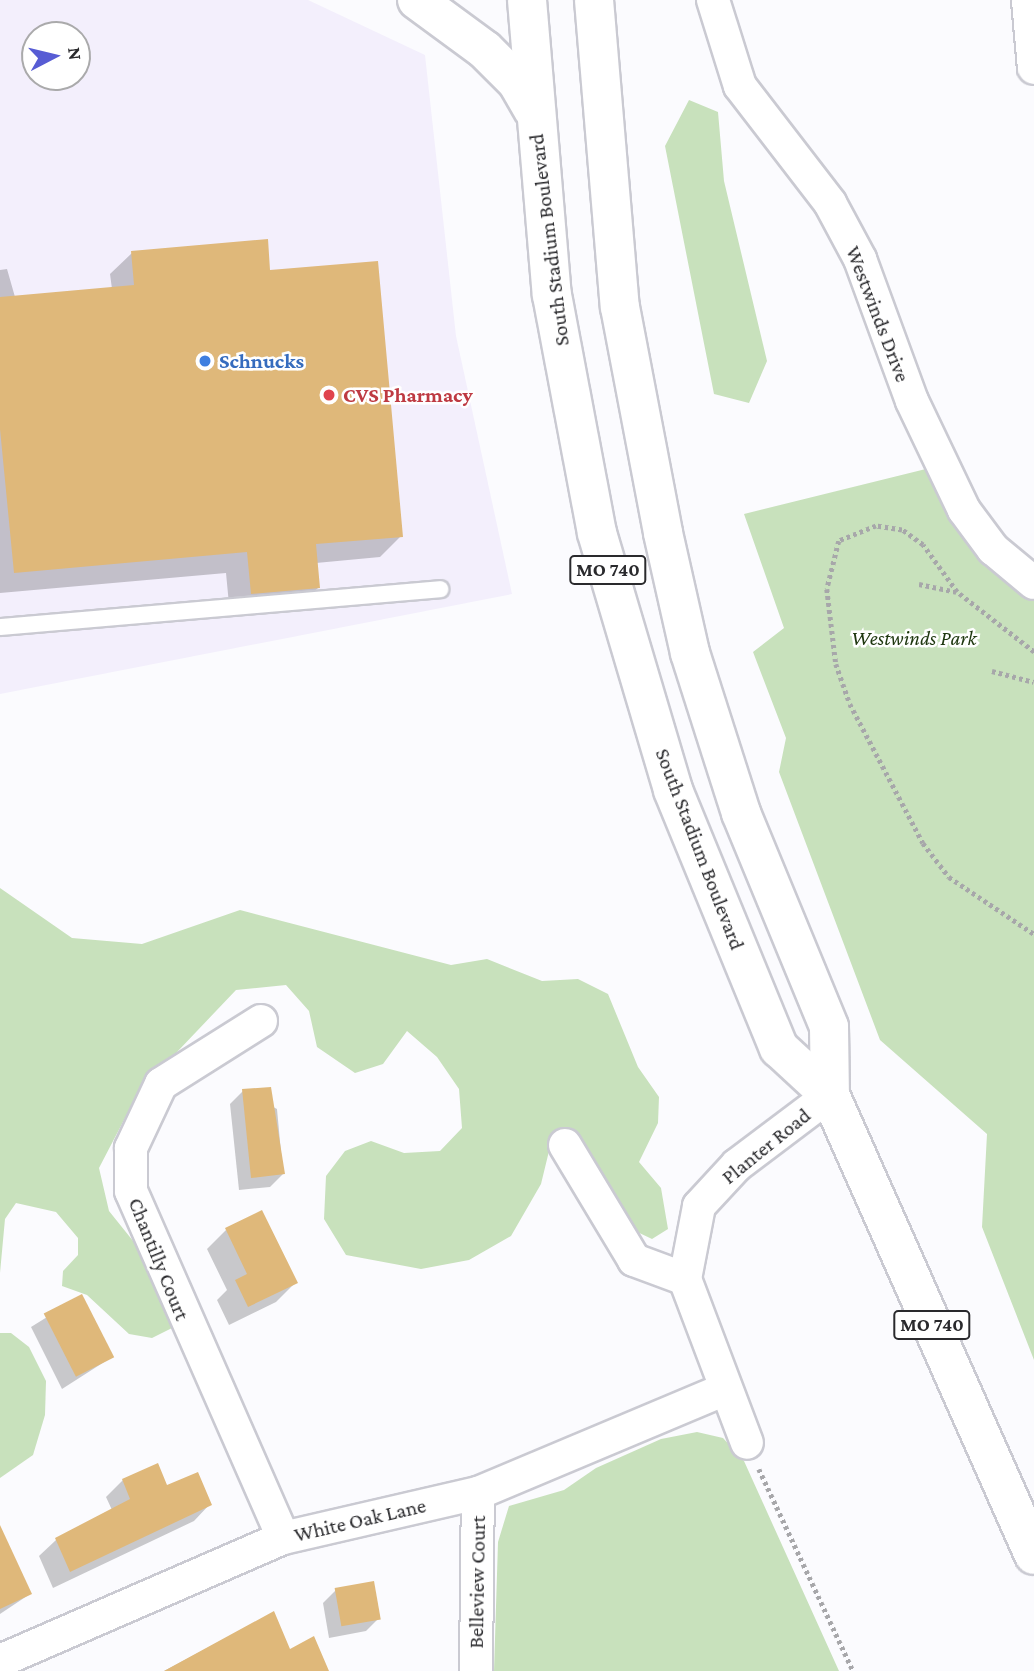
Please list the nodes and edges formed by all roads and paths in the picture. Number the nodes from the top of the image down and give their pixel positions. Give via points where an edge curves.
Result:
1 (417, 0) edge
2 (527, 0) edge
3 (594, 0) edge
4 (713, 0) edge
5 (1028, 0) edge
6 (1034, 68) edge
7 (534, 113) junction
8 (1034, 583) edge
9 (919, 584) dead end
10 (440, 589) dead end
11 (957, 592) junction
12 (0, 627) edge
13 (1034, 652) edge
14 (992, 671) dead end
15 (1034, 682) edge
16 (1034, 934) edge
17 (261, 1021) dead end
18 (830, 1095) junction
19 (565, 1145) dead end
20 (685, 1279) junction
21 (723, 1390) junction
22 (747, 1443) joint
23 (478, 1493) junction
24 (283, 1538) junction
25 (1034, 1555) edge
26 (0, 1661) edge
27 (476, 1671) edge
28 (853, 1671) edge

1 - 7 main road via 485,50 517,82
2 - 7 main road, South Stadium Boulevard / MO 740
3 - 18 main road, MO 740 via 620,307 663,534 690,653 741,813 829,1027
4 - 8 street, Westwinds Drive via 740,86 830,203 860,260 912,401 964,510 993,549
5 - 6 street
7 - 18 main road, South Stadium Boulevard / MO 740 via 552,295 597,533 673,790 779,1048
9 - 11 path
10 - 12 lane
11 - 13 path
11 - 16 path via 923,545 902,530 876,526 855,531 839,541 830,561 836,664 850,704 923,843 949,877
14 - 15 path
17 - 24 street, Chantilly Court via 161,1084 131,1148 131,1191
18 - 20 street, Planter Road via 737,1165 699,1206
18 - 25 main road, South Stadium Boulevard / MO 740
19 - 20 street via 634,1260
20 - 21 street, Planter Road
21 - 22 street, Planter Road
21 - 23 street, White Oak Lane
22 - 28 path
23 - 24 street, White Oak Lane
23 - 27 street, Belleview Court
24 - 26 street, White Oak Lane

